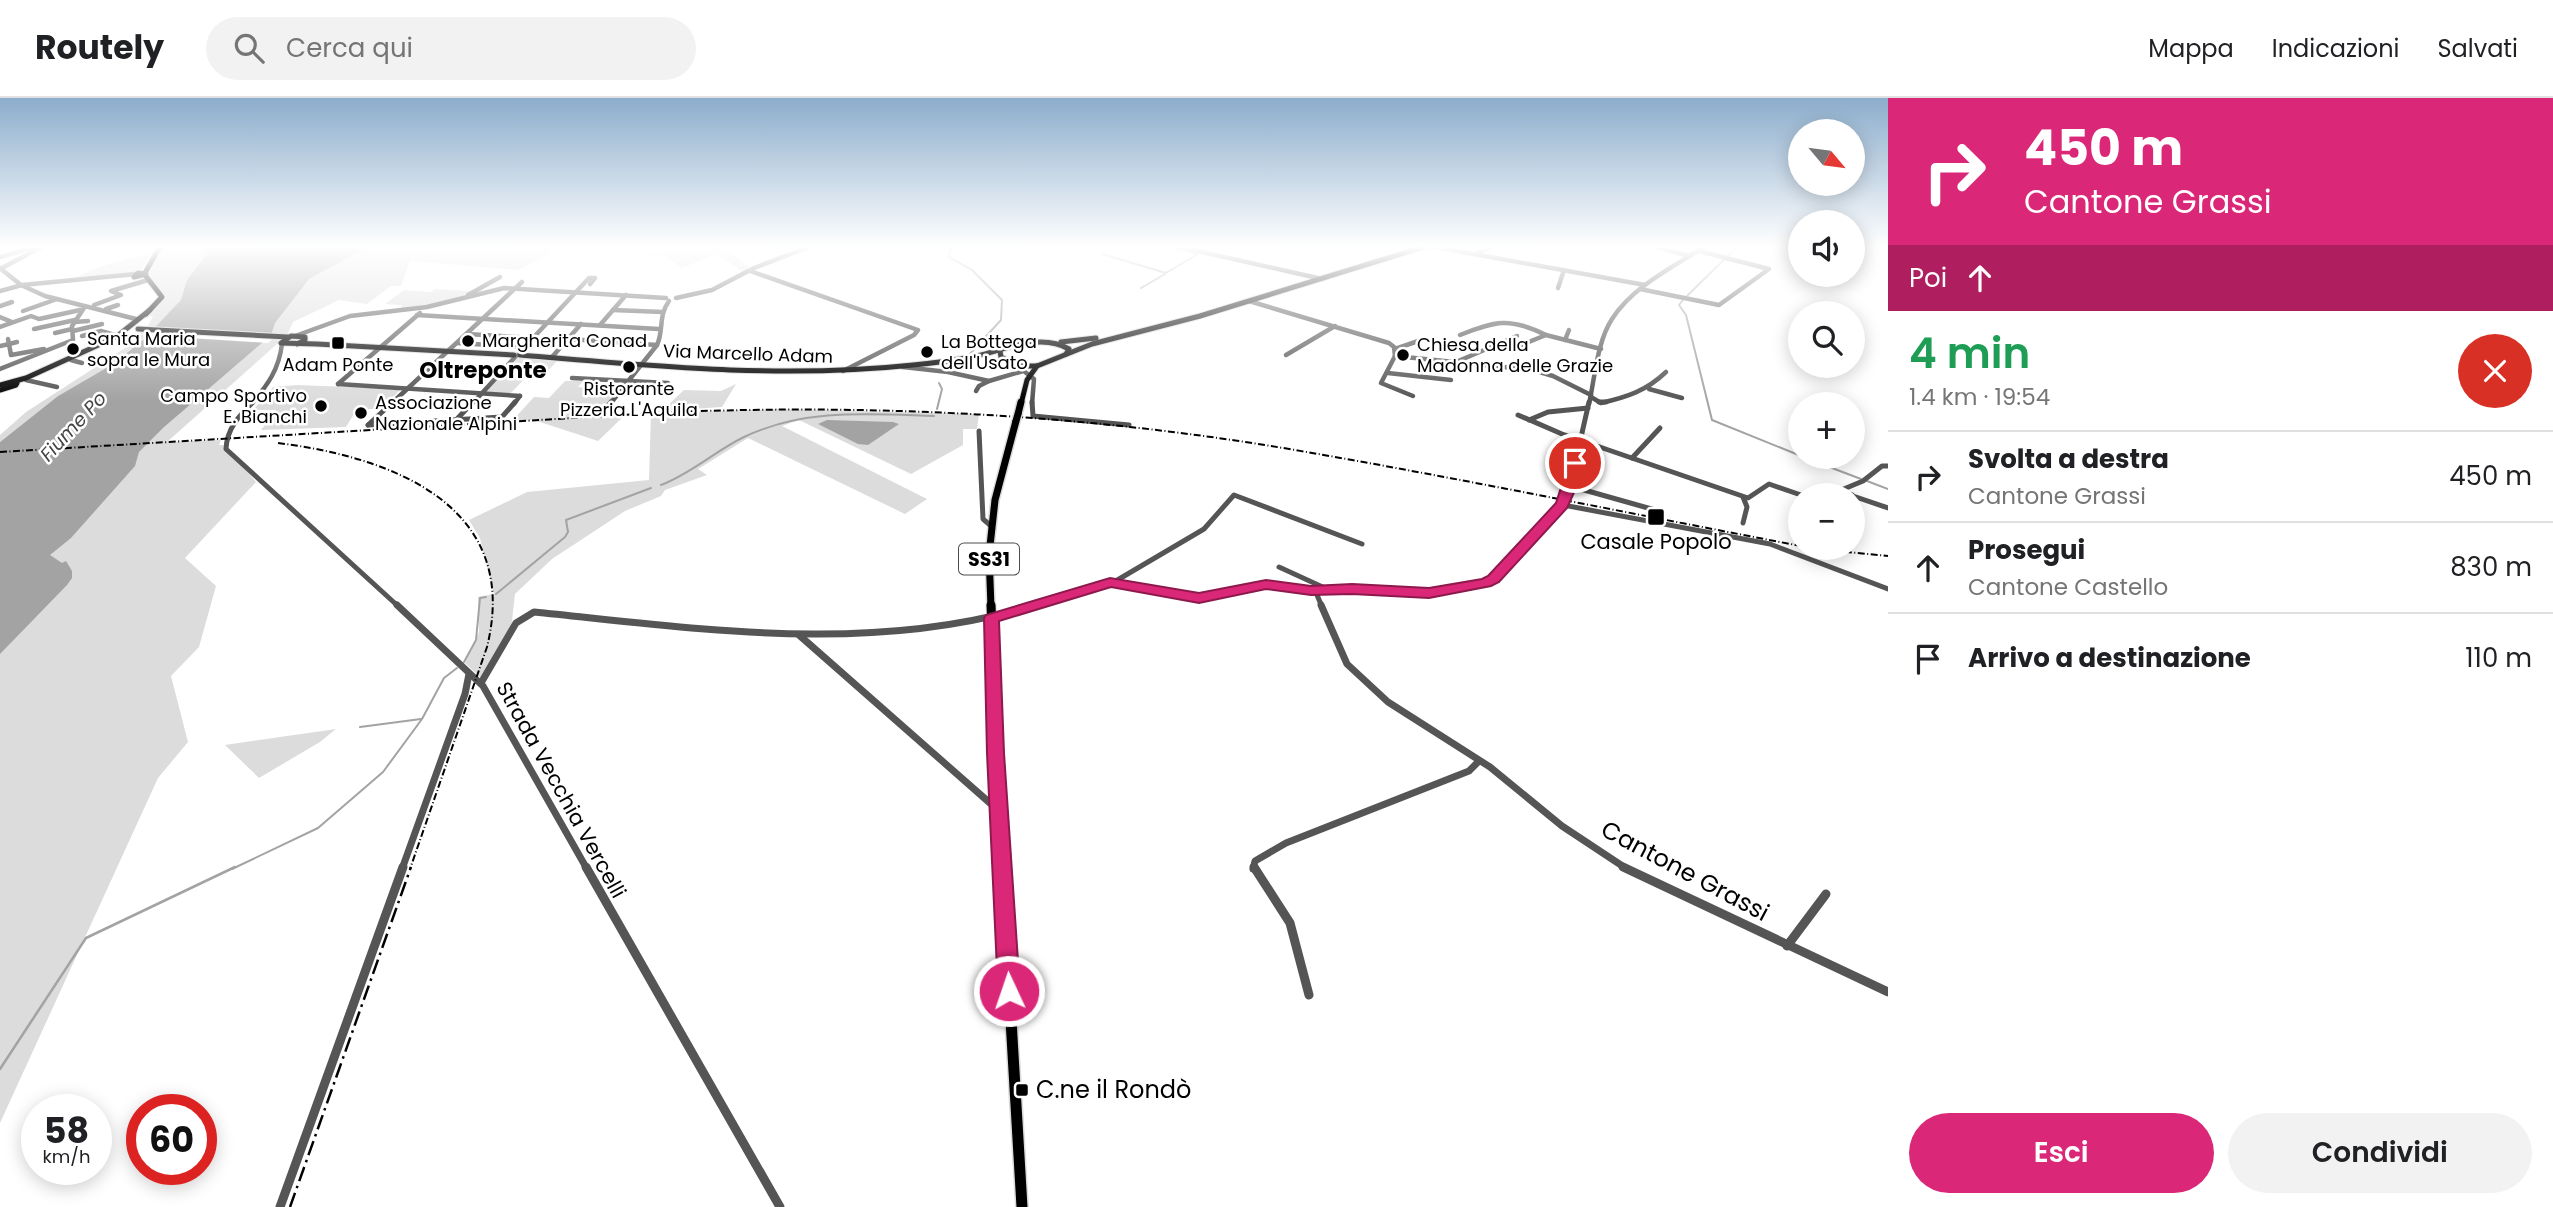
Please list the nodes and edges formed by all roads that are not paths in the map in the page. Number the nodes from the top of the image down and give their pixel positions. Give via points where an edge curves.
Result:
1 (1265, 296) edge
2 (52, 297) joint
3 (116, 297) edge
4 (162, 297) edge
5 (467, 297) edge
6 (470, 297) edge
7 (506, 297) edge
8 (571, 297) edge
9 (624, 297) edge
10 (644, 297) edge
11 (682, 297) edge
12 (823, 297) edge
13 (1263, 297) edge
14 (1631, 297) edge
15 (1681, 297) edge
16 (1732, 297) edge
17 (126, 298) dead end
18 (59, 299) junction
19 (463, 299) junction
20 (667, 299) junction
21 (43, 300) dead end
22 (1249, 301) junction
23 (12, 302) dead end
24 (118, 305) dead end
25 (1236, 305) junction
26 (0, 306) edge
27 (1265, 306) junction
28 (98, 307) junction
29 (427, 307) junction
30 (84, 308) junction
31 (104, 309) junction
32 (150, 310) junction
33 (613, 310) junction
34 (23, 312) dead end
35 (663, 312) junction
36 (417, 315) junction
37 (0, 317) edge
38 (136, 319) dead end
39 (483, 319) junction
40 (75, 321) junction
41 (88, 321) dead end
42 (12, 322) junction
43 (548, 322) junction
44 (325, 323) junction
45 (102, 324) dead end
46 (581, 324) junction
47 (599, 325) junction
48 (1335, 326) junction
49 (0, 327) edge
50 (34, 329) dead end
51 (659, 329) junction
52 (72, 330) junction
53 (140, 330) junction
54 (1569, 330) dead end
55 (125, 333) junction
56 (55, 334) dead end
57 (467, 334) junction
58 (1127, 334) junction
59 (1460, 335) dead end
60 (1546, 335) junction
61 (1517, 336) dead end
62 (78, 337) junction
63 (306, 338) junction
64 (533, 338) junction
65 (1424, 339) dead end
66 (568, 340) junction
67 (1565, 340) junction
68 (285, 341) junction
69 (9, 342) junction
70 (18, 342) dead end
71 (43, 342) dead end
72 (457, 343) junction
73 (1049, 343) junction
74 (317, 344) junction
75 (295, 345) junction
76 (657, 345) junction
77 (0, 346) edge
78 (381, 347) junction
79 (524, 347) junction
80 (48, 349) junction
81 (1395, 349) junction
82 (1511, 349) dead end
83 (1601, 349) junction
84 (449, 351) junction
85 (1000, 351) junction
86 (1066, 354) junction
87 (517, 355) junction
88 (1286, 355) dead end
89 (1395, 356) junction
90 (552, 357) junction
91 (973, 357) junction
92 (71, 360) junction
93 (1006, 360) junction
94 (1457, 362) junction
95 (82, 363) dead end
96 (642, 364) junction
97 (855, 364) junction
98 (11, 365) junction
99 (1014, 365) junction
100 (1037, 366) junction
101 (903, 367) junction
102 (18, 368) dead end
103 (0, 369) edge
104 (842, 372) junction
105 (852, 372) junction
106 (1666, 372) dead end
107 (1388, 373) junction
108 (1026, 374) junction
109 (572, 378) dead end
110 (26, 380) junction
111 (1451, 380) dead end
112 (629, 381) junction
113 (989, 381) junction
114 (668, 383) dead end
115 (4, 386) edge
116 (57, 387) dead end
117 (410, 388) junction
118 (1649, 389) junction
119 (976, 391) dead end
120 (481, 393) junction
121 (1413, 396) dead end
122 (1591, 396) junction
123 (1682, 398) dead end
124 (607, 407) dead end
125 (1588, 408) junction
126 (1518, 415) dead end
127 (457, 419) junction
128 (1528, 420) junction
129 (1129, 425) dead end
130 (1660, 428) dead end
131 (979, 431) dead end
132 (1580, 440) junction
133 (1632, 458) junction
134 (1888, 466) edge
135 (1858, 483) edge
136 (1570, 486) junction
137 (1788, 491) edge
138 (1741, 495) junction
139 (1865, 500) edge
140 (1563, 504) junction
141 (1888, 509) edge
142 (1654, 512) dead end
143 (1743, 523) dead end
144 (990, 526) junction
145 (1362, 544) dead end
146 (1279, 567) dead end
147 (1114, 582) junction
148 (1327, 589) junction
149 (1888, 589) edge
150 (1315, 590) junction
151 (992, 618) junction
152 (799, 635) junction
153 (469, 674) junction
154 (481, 683) junction
155 (1479, 761) junction
156 (999, 811) junction
157 (1826, 894) dead end
158 (1787, 946) junction
159 (1888, 992) edge
160 (1309, 995) dead end
161 (280, 1207) edge
162 (780, 1207) edge
163 (1022, 1207) edge

1 - 27 street
2 - 18 street
2 - 21 street
3 - 30 street
4 - 32 main road
5 - 19 street
6 - 19 street
7 - 39 street
8 - 43 street
9 - 33 street
10 - 20 street
11 - 20 street
12 - 97 street via 918,330
13 - 22 main road
14 - 83 street via 1606,330
15 - 16 street via 1720,305
17 - 28 street
18 - 30 street
18 - 34 street
19 - 29 street
20 - 35 street
22 - 25 main road
22 - 27 street
23 - 26 street
24 - 31 street
25 - 27 street
25 - 58 main road
27 - 48 street
28 - 30 street
28 - 31 street
29 - 36 street
29 - 44 street via 356,314
30 - 40 street
30 - 42 street
31 - 38 street
32 - 53 main road
32 - 55 main road
33 - 35 street
33 - 47 street
35 - 51 street
36 - 39 street
36 - 78 street
37 - 42 street
39 - 43 street
39 - 57 street
40 - 41 street
40 - 50 street
40 - 52 street
42 - 49 street
43 - 46 street
43 - 64 street
44 - 63 street
44 - 68 street
45 - 52 street
46 - 47 street
46 - 66 street
47 - 51 street
48 - 81 street via 1389,342
48 - 88 street
51 - 76 street
52 - 56 street
52 - 62 street
53 - 55 main road
53 - 68 main road
54 - 67 street
55 - 62 street via 101,331
55 - 92 main road
55 - 115 main road
57 - 64 street
57 - 72 street
58 - 73 main road, Via Marcello Adam
58 - 86 main road
59 - 60 street via 1495,321
60 - 67 street
60 - 82 street
61 - 94 street
62 - 80 street
63 - 68 main road
63 - 74 main road, Via Marcello Adam
63 - 75 main road
64 - 79 street
65 - 81 street
66 - 76 street
66 - 90 street
67 - 83 street
68 - 75 main road, Via Marcello Adam
68 - 153 street, Strada Vecchia Vercelli via 276,375 227,434 226,449
69 - 70 street
69 - 77 street
69 - 80 street via 11,355
71 - 80 street
72 - 79 street
72 - 84 street
73 - 85 main road, Via Marcello Adam via 1020,344
73 - 86 main road via 1066,346
74 - 75 main road, Via Marcello Adam
74 - 78 main road, Via Marcello Adam
76 - 96 street
78 - 84 main road, Via Marcello Adam
78 - 117 street via 338,384
79 - 87 street
80 - 98 street
81 - 89 street
83 - 122 street
84 - 87 main road, Via Marcello Adam
84 - 117 street
85 - 91 main road, Via Marcello Adam
85 - 93 main road
86 - 100 main road
87 - 90 main road, Via Marcello Adam
87 - 120 street
89 - 94 street
89 - 107 street
90 - 96 main road, Via Marcello Adam
91 - 93 main road, Via Marcello Adam
91 - 101 main road, Via Marcello Adam
92 - 95 street
92 - 110 main road
93 - 99 main road
94 - 122 street via 1544,372
96 - 104 main road, Via Marcello Adam
96 - 112 street
97 - 104 street
97 - 105 street
98 - 102 street
98 - 103 street
99 - 100 main road
99 - 108 main road
100 - 108 main road, SS31
101 - 105 main road, Via Marcello Adam
101 - 113 street
104 - 105 main road, Via Marcello Adam
106 - 118 street
107 - 111 street
107 - 121 street via 1381,383 1384,386
108 - 113 street
108 - 129 street via 1034,379 1033,416
108 - 144 main road, SS31
109 - 112 street
110 - 115 main road
110 - 116 street
112 - 114 street
112 - 124 street
113 - 119 street
117 - 120 street
117 - 127 street via 370,424
118 - 122 street via 1601,403
118 - 123 street
120 - 127 street
120 - 127 street via 520,396 502,416
122 - 125 street
125 - 128 street via 1548,412
125 - 132 street
126 - 128 street
128 - 132 street
130 - 133 street
131 - 144 street via 983,519
132 - 133 street
132 - 136 street
133 - 138 street
134 - 135 street
136 - 140 street
136 - 142 street via 1624,499
137 - 138 street via 1769,484 1748,498
138 - 143 street via 1748,504
139 - 141 street
140 - 148 street via 1490,581 1429,593
140 - 149 street via 1770,544
144 - 151 main road, SS31
145 - 147 street via 1234,495 1204,528
146 - 148 street
147 - 150 street via 1199,598 1266,584
147 - 151 street
148 - 150 street
150 - 155 street, Cantone Grassi via 1347,664 1396,708
151 - 152 street via 885,633
151 - 156 main road, SS31
152 - 154 street via 534,612 516,623
152 - 156 street
153 - 154 street, Strada Vecchia Vercelli
153 - 161 street
154 - 162 street, Strada Vecchia Vercelli
155 - 158 street, Cantone Grassi via 1621,866
155 - 160 street via 1469,771 1286,843 1255,861 1253,870 1290,923
156 - 163 main road, SS31
157 - 158 street
158 - 159 street, Cantone Grassi

